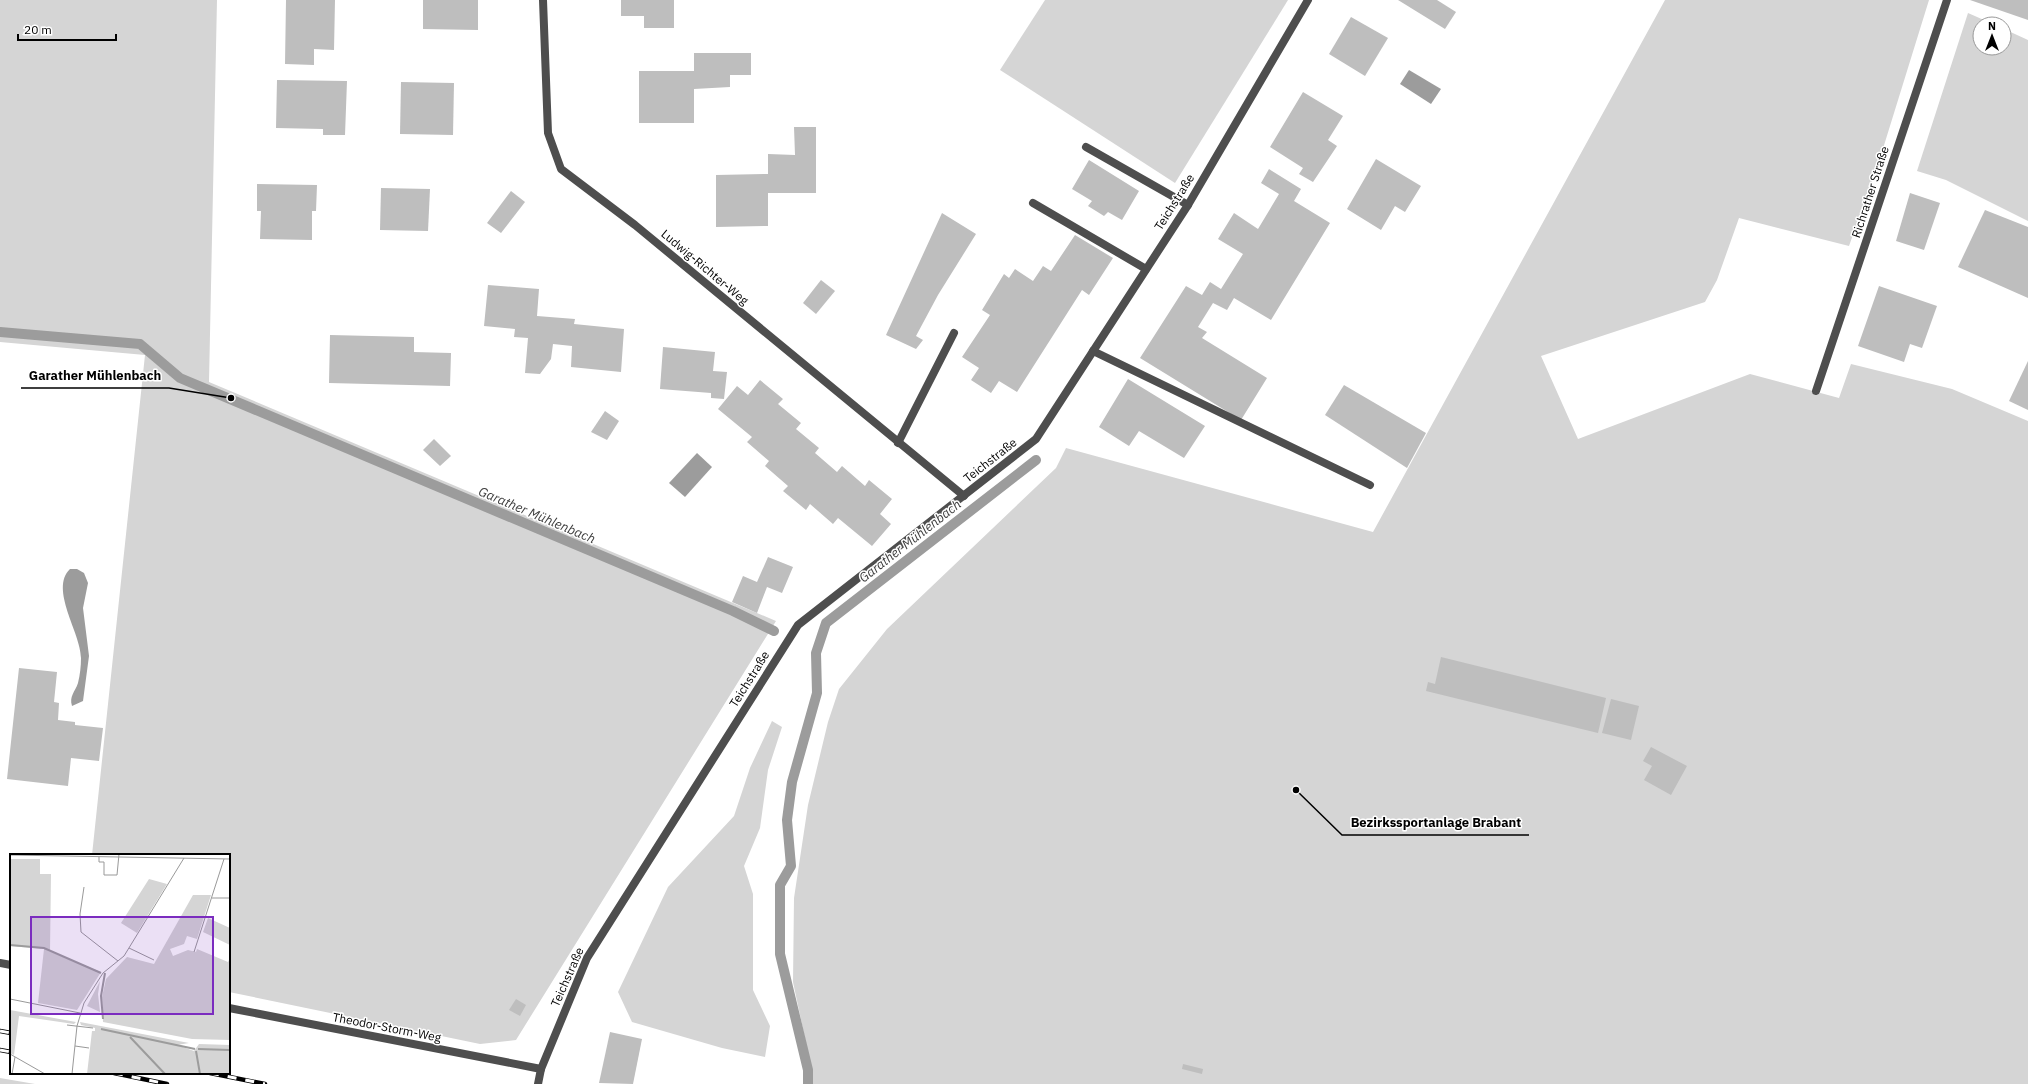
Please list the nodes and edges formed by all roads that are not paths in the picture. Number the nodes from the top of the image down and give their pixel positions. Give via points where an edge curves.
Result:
1 (543, 0) edge
2 (1308, 0) edge
3 (1947, 0) edge
4 (1086, 147) dead end
5 (1033, 204) dead end
6 (1188, 205) junction
7 (1146, 269) junction
8 (954, 332) dead end
9 (1093, 351) junction
10 (1816, 391) dead end
11 (898, 443) junction
12 (1370, 485) dead end
13 (964, 496) junction
14 (0, 963) edge
15 (10, 965) edge
16 (230, 1008) edge
17 (541, 1069) junction
18 (538, 1084) edge

1 - 11 street, Ludwig-Richter-Weg via 548,133 561,169 635,225
2 - 6 street, Teichstraße
3 - 10 street, Richrather Straße
4 - 6 street
5 - 7 street
6 - 7 street, Teichstraße
7 - 9 street, Teichstraße
8 - 11 street
9 - 12 street
9 - 13 street, Teichstraße via 1036,439
11 - 13 street, Ludwig-Richter-Weg
13 - 17 street, Teichstraße via 798,625 587,958
14 - 15 street
16 - 17 street, Theodor-Storm-Weg
17 - 18 street, Teichstraße

